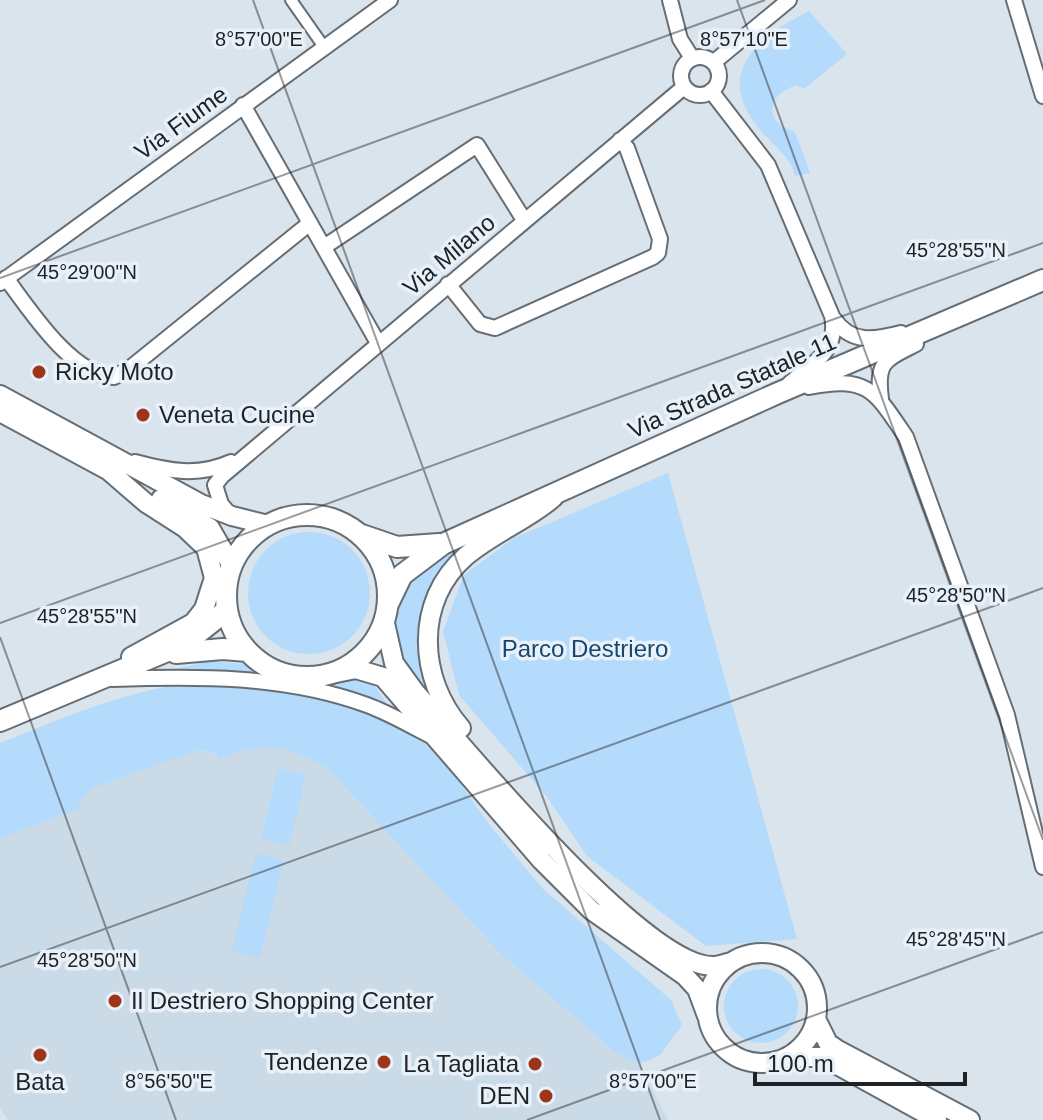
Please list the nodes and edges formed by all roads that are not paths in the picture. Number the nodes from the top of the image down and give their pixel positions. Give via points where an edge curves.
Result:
1 (291, 0) edge
2 (390, 0) edge
3 (789, 0) edge
4 (1014, 0) edge
5 (674, 1) edge
6 (324, 47) junction
7 (692, 58) junction
8 (714, 62) junction
9 (684, 87) junction
10 (711, 91) junction
11 (1043, 96) edge
12 (243, 105) junction
13 (620, 140) junction
14 (524, 220) junction
15 (310, 223) junction
16 (324, 247) junction
17 (1043, 280) edge
18 (3, 281) edge
19 (448, 284) junction
20 (971, 311) junction
21 (832, 316) junction
22 (378, 343) junction
23 (778, 393) junction
24 (0, 395) edge
25 (881, 399) junction
26 (0, 412) edge
27 (242, 457) junction
28 (112, 464) junction
29 (564, 489) junction
30 (232, 516) junction
31 (268, 525) junction
32 (361, 535) junction
33 (443, 544) junction
34 (232, 566) junction
35 (227, 610) junction
36 (386, 611) junction
37 (247, 651) junction
38 (152, 658) junction
39 (326, 675) junction
40 (100, 679) junction
41 (67, 692) junction
42 (0, 721) edge
43 (437, 739) junction
44 (562, 856) junction
45 (1043, 867) edge
46 (731, 962) junction
47 (707, 1016) junction
48 (816, 1019) junction
49 (789, 1057) junction
50 (937, 1120) edge
51 (970, 1120) edge

1 - 6 street
2 - 6 street, Via Fiume
3 - 8 street
4 - 11 street
5 - 7 street via 680,39
6 - 12 street, Via Fiume
7 - 8 street
7 - 9 street via 681,71
8 - 10 street via 719,79
9 - 10 street via 697,95
9 - 13 street, Via Milano
10 - 21 street via 768,165
12 - 15 street
12 - 18 street, Via Fiume
13 - 14 street, Via Milano
13 - 19 street via 660,239 658,253 495,328 480,324
14 - 16 street via 477,145
14 - 19 street, Via Milano
15 - 16 street
15 - 18 street via 114,377 96,372 55,343
16 - 22 street
17 - 20 main road, Via Strada Statale 11
19 - 22 street, Via Milano
20 - 21 street via 869,339 843,332
20 - 23 main road, Via Strada Statale 11
20 - 25 street via 887,359 880,369
21 - 23 street via 831,346
22 - 27 street, Via Milano
23 - 25 street via 848,381
23 - 29 main road, Via Strada Statale 11
24 - 28 main road
25 - 45 street via 906,437 1007,715
26 - 28 main road
27 - 28 street via 215,469 190,472
27 - 30 street via 215,485
28 - 30 main road
28 - 34 main road via 210,528
28 - 41 main road via 146,503 206,548 214,578 204,609 193,623
29 - 33 main road, Via Strada Statale 11
29 - 44 main road via 534,515 491,537 445,577 434,600 427,650 433,679 452,718 535,813
30 - 31 main road
31 - 32 main road via 316,515
31 - 34 main road via 253,536
32 - 33 main road, Via Strada Statale 11 via 397,547
32 - 36 main road via 378,555 387,581
33 - 36 main road, Via Strada Statale 11 via 402,575
34 - 35 main road
35 - 37 main road
35 - 38 main road via 204,631
36 - 39 main road via 367,651
36 - 44 main road via 394,663
37 - 38 main road via 182,651
37 - 39 main road via 283,674
38 - 40 main road
39 - 43 main road via 356,669 383,677
40 - 41 main road
40 - 43 street via 209,675 317,692 366,705
41 - 42 main road
43 - 47 main road via 591,910 685,976 697,989
44 - 46 main road via 617,910 671,950 713,966
46 - 47 main road via 709,991
46 - 48 main road via 769,953 793,962 815,993
47 - 49 main road via 717,1041 738,1058 765,1063
48 - 49 main road via 806,1041
48 - 51 main road via 828,1043 838,1050
49 - 50 main road via 823,1057

